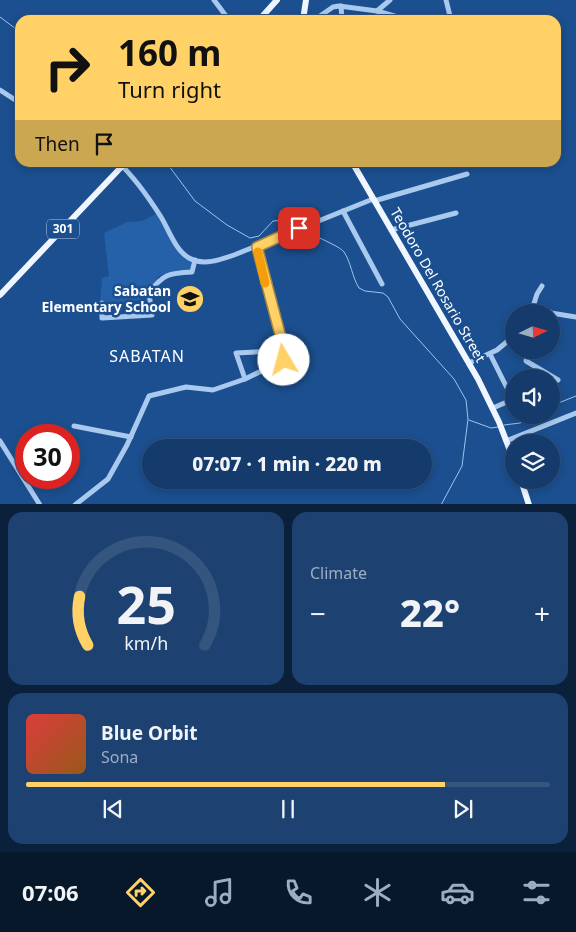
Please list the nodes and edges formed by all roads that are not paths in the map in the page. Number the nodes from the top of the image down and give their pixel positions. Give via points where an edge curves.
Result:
1 (214, 0) edge
2 (277, 0) edge
3 (306, 0) edge
4 (390, 0) edge
5 (446, 0) edge
6 (341, 6) junction
7 (377, 11) junction
8 (225, 15) edge
9 (264, 15) edge
10 (304, 15) edge
11 (321, 15) edge
12 (342, 15) edge
13 (391, 15) edge
14 (450, 15) edge
15 (0, 90) edge
16 (15, 100) edge
17 (119, 167) edge
18 (124, 167) edge
19 (355, 167) edge
20 (467, 174) dead end
21 (373, 200) junction
22 (343, 211) junction
23 (456, 213) dead end
24 (391, 230) junction
25 (257, 247) junction
26 (195, 260) junction
27 (382, 284) dead end
28 (542, 286) dead end
29 (0, 295) edge
30 (102, 303) dead end
31 (533, 304) edge
32 (560, 315) edge
33 (576, 317) edge
34 (505, 343) edge
35 (284, 348) junction
36 (490, 354) junction
37 (526, 359) edge
38 (469, 363) junction
39 (539, 369) edge
40 (245, 379) junction
41 (493, 408) junction
42 (576, 413) edge
43 (80, 427) edge
44 (524, 434) edge
45 (131, 437) junction
46 (505, 438) edge
47 (0, 441) edge
48 (523, 489) edge
49 (40, 504) edge
50 (75, 504) edge
51 (529, 504) edge

1 - 8 street
2 - 9 main road
3 - 10 main road
4 - 7 street
5 - 14 street
6 - 7 street
6 - 11 street
6 - 12 street
7 - 13 street
15 - 16 street
17 - 29 main road, 301
18 - 26 street via 158,212 180,250
19 - 21 main road, Teodoro Del Rosario Street
20 - 21 street
21 - 22 street
21 - 24 main road, Teodoro Del Rosario Street
22 - 25 street
22 - 27 street
23 - 24 street
24 - 38 main road, Teodoro Del Rosario Street
25 - 26 street via 215,261
25 - 35 street
26 - 30 street via 192,272 172,273 160,279 149,293 152,316 102,318
28 - 31 street
32 - 33 street
34 - 36 street
35 - 40 street via 286,355 283,361
35 - 40 street via 236,353
36 - 38 street
36 - 41 street via 511,396 510,400
37 - 39 street
38 - 41 main road, Teodoro Del Rosario Street
40 - 45 street via 213,390 186,387 149,396
41 - 46 main road, Teodoro Del Rosario Street
42 - 44 street
43 - 45 street
45 - 50 street via 105,482
47 - 49 street
48 - 51 main road

